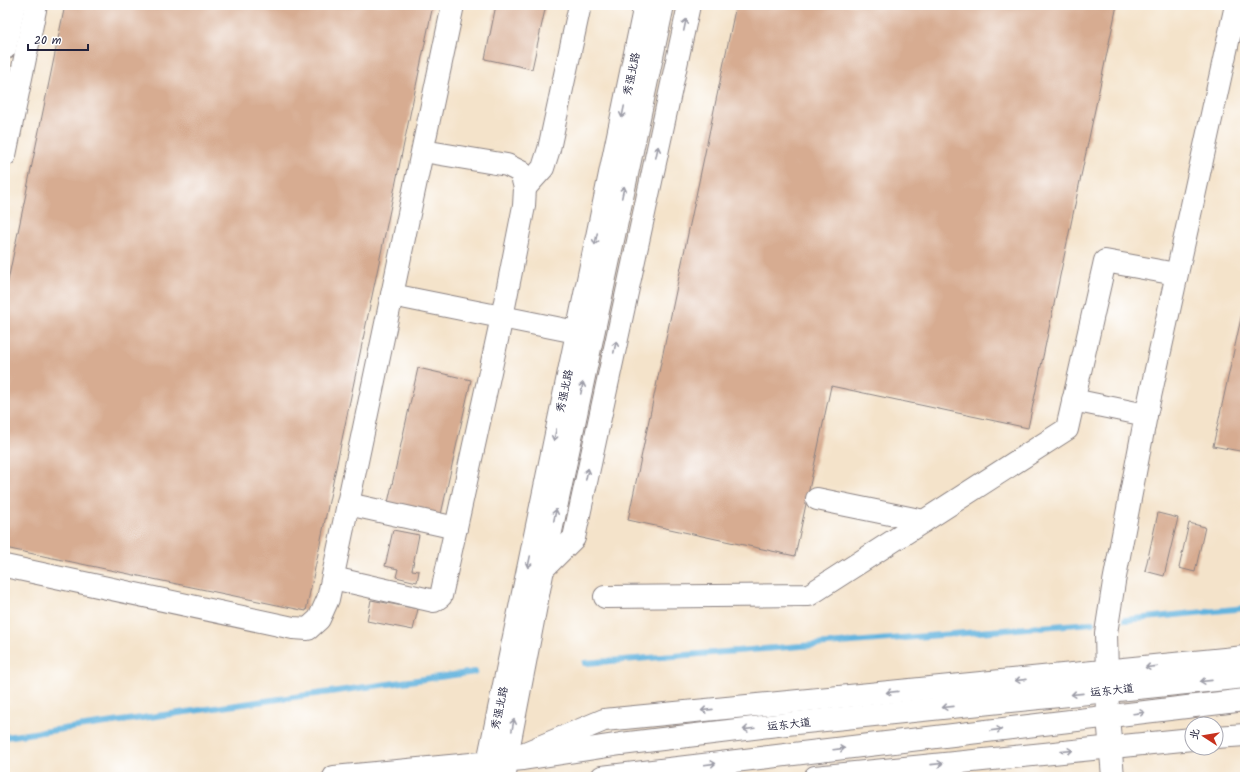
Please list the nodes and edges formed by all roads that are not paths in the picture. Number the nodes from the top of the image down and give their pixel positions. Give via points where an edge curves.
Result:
1 (14, 5) edge
2 (36, 5) edge
3 (453, 5) edge
4 (580, 5) edge
5 (646, 5) edge
6 (663, 5) edge
7 (689, 5) edge
8 (1236, 5) edge
9 (5, 48) edge
10 (423, 151) junction
11 (5, 156) edge
12 (525, 188) junction
13 (1176, 274) junction
14 (392, 295) junction
15 (502, 317) junction
16 (585, 333) junction
17 (1074, 400) junction
18 (1146, 414) junction
19 (817, 499) dead end
20 (348, 504) junction
21 (924, 521) junction
22 (456, 528) junction
23 (5, 566) edge
24 (543, 569) junction
25 (332, 578) junction
26 (604, 596) dead end
27 (1245, 657) edge
28 (1245, 677) edge
29 (1107, 681) junction
30 (1245, 700) edge
31 (1108, 716) junction
32 (1245, 735) edge
33 (1224, 736) edge
34 (1184, 740) edge
35 (1110, 747) junction
36 (496, 769) edge
37 (334, 777) edge
38 (602, 777) edge
39 (815, 777) edge
40 (1113, 777) edge

1 - 9 street
2 - 11 street
3 - 10 street
4 - 12 street via 549,149 543,168
5 -> 16 street, 秀强北路
16 -> 6 street, 秀强北路
24 -> 7 street via 574,538
8 - 13 street
10 - 12 street via 507,166 521,172
10 - 14 street
12 - 15 street via 524,206
13 - 17 street via 1105,261
13 - 18 street
14 - 15 street
14 - 20 street
15 - 16 street
15 - 22 street
24 -> 16 street, 秀强北路
16 -> 36 street, 秀强北路
17 - 18 street
17 - 21 street via 1067,429
18 - 29 street via 1108,626
19 - 21 street
20 - 22 street
20 - 25 street
21 - 26 street via 809,595
22 - 25 street via 441,596 434,601
23 - 25 street via 293,628 308,628 319,619 328,599
36 -> 24 street, 秀强北路
27 -> 29 street
28 -> 29 street, 运东大道
29 - 31 street
29 -> 36 street, 运东大道 via 786,724
31 -> 30 street
31 - 35 street
38 -> 31 street
32 - 33 street
34 - 35 street
39 -> 35 street
35 - 40 street
36 - 37 street, 运东大道

